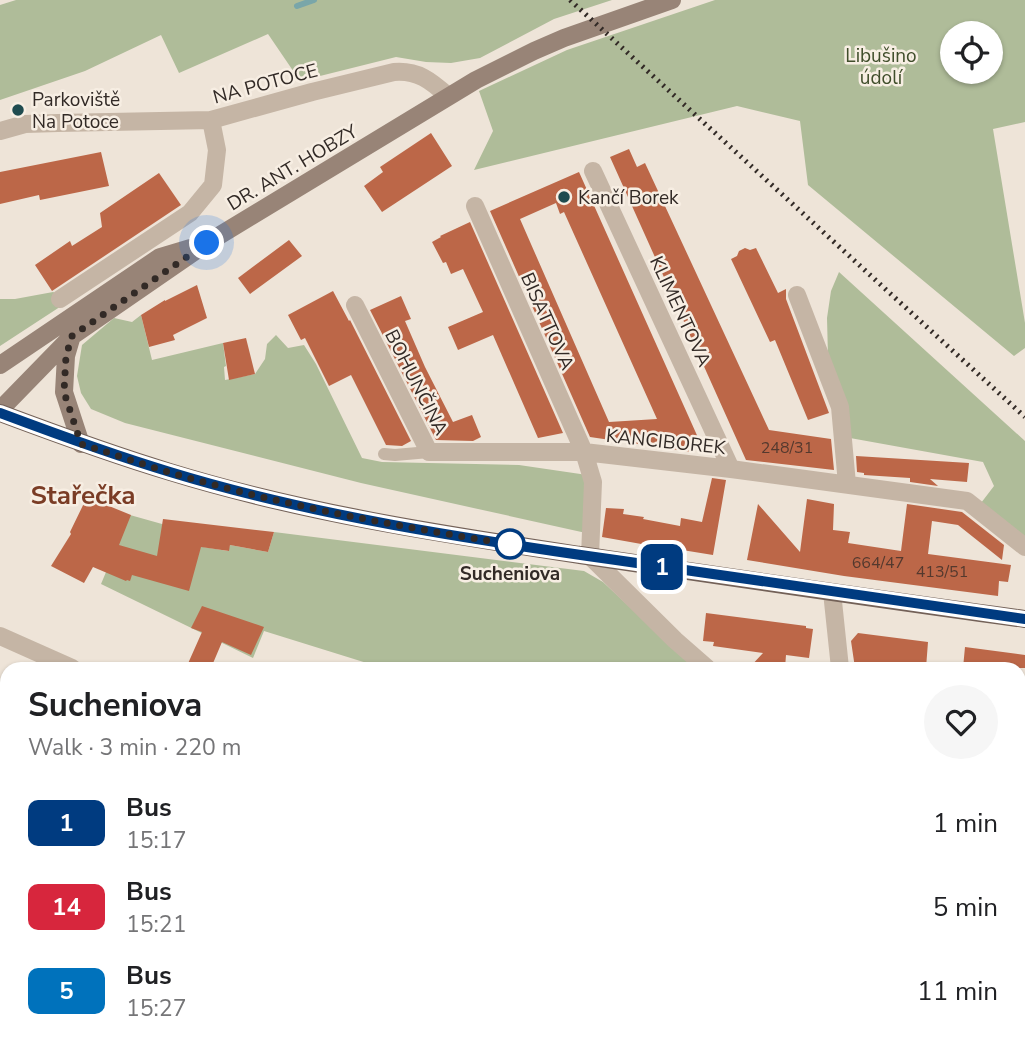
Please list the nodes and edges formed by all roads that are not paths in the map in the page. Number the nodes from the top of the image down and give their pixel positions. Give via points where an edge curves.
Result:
1 (672, 0) edge
2 (448, 96) junction
3 (211, 120) junction
4 (0, 131) edge
5 (593, 171) dead end
6 (475, 206) dead end
7 (207, 243) junction
8 (797, 295) dead end
9 (60, 299) dead end
10 (355, 306) dead end
11 (72, 336) junction
12 (0, 365) edge
13 (0, 412) edge
14 (81, 444) junction
15 (429, 452) junction
16 (584, 453) junction
17 (384, 454) dead end
18 (605, 455) junction
19 (731, 469) junction
20 (848, 484) junction
21 (1025, 547) edge
22 (590, 556) junction
23 (831, 593) junction
24 (1025, 619) edge
25 (0, 636) edge
26 (52, 662) edge
27 (700, 662) edge
28 (838, 662) edge

1 - 2 main road, DR. ANT. HOBZY via 534,51
2 - 3 street, NA POTOCE via 425,78 394,72
2 - 7 main road, DR. ANT. HOBZY
3 - 4 street, NA POTOCE via 58,122
3 - 9 street, DR. ANT. HOBZY via 216,150 213,185 190,213
5 - 19 street, KLIMENTOVA
6 - 16 street, BISATTOVA
7 - 11 main road, DR. ANT. HOBZY
7 - 12 main road via 160,257
8 - 20 street via 840,407
10 - 15 street, BOHUNČINA
11 - 13 main road, DR. ANT. HOBZY
11 - 14 main road via 64,392
13 - 14 main road
14 - 22 main road via 288,503 440,534
15 - 16 street, BOHUNČINA
15 - 17 lane
16 - 18 street, KANCIBOREK
16 - 22 street, KANCIBOREK via 593,482
18 - 19 street, KANCIBOREK
18 - 22 street
19 - 20 street, KANCIBOREK
20 - 21 street, KANCIBOREK via 967,501
22 - 23 main road
22 - 27 street
23 - 24 main road
23 - 28 street
25 - 26 street

